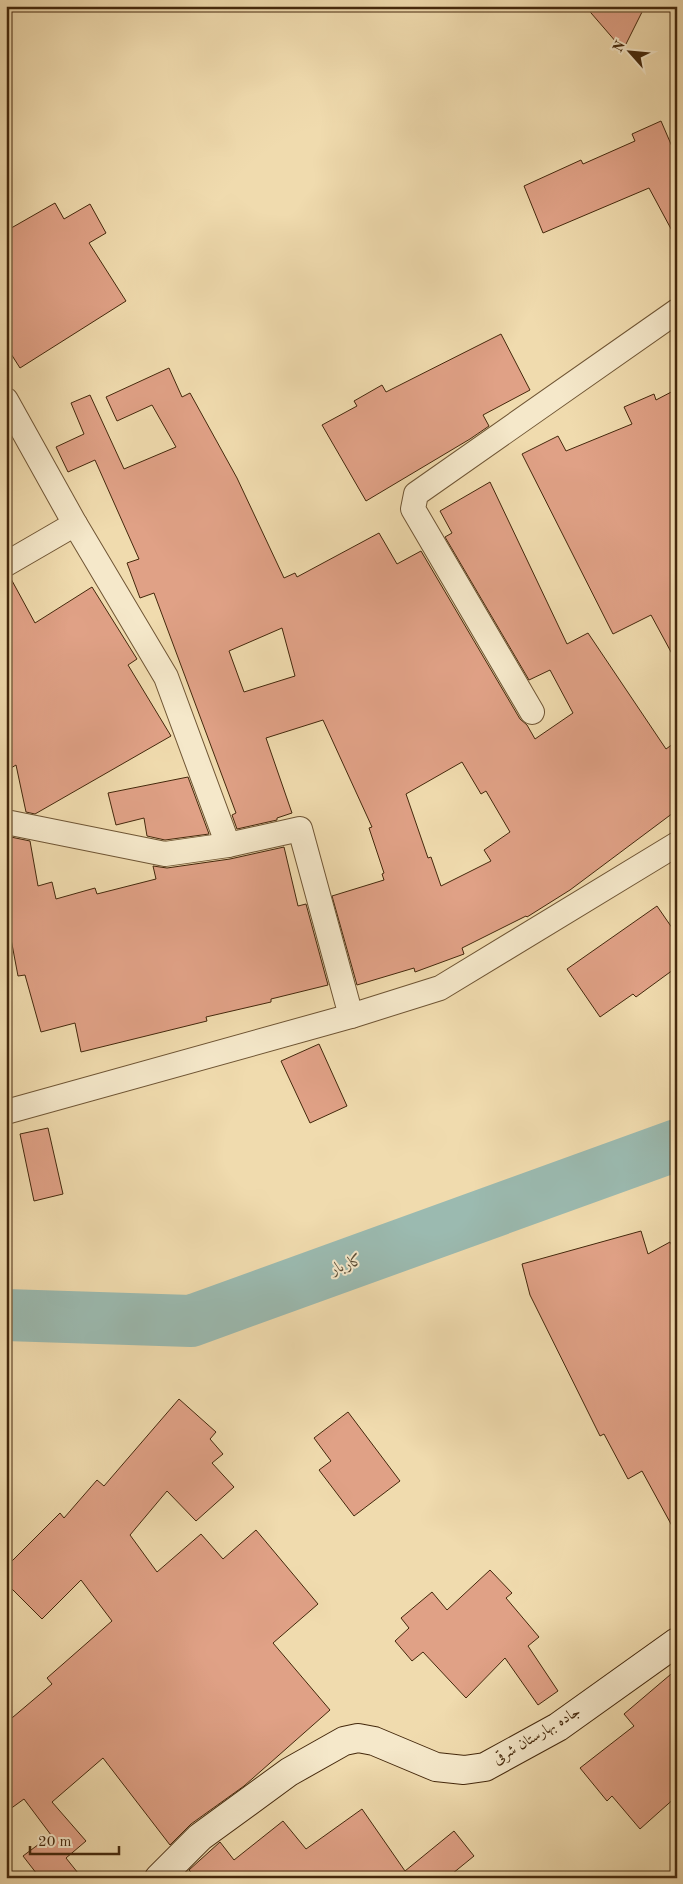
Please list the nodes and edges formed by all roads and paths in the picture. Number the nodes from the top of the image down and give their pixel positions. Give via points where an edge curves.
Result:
1 (677, 310) edge
2 (6, 400) edge
3 (75, 524) junction
4 (6, 564) edge
5 (532, 712) dead end
6 (6, 822) edge
7 (677, 844) edge
8 (228, 845) junction
9 (351, 1016) junction
10 (6, 1112) edge
11 (677, 1642) edge
12 (159, 1878) edge

1 - 5 street via 416,494 413,509
2 - 3 street
3 - 4 street
3 - 8 street via 166,677
6 - 8 street via 165,854
7 - 9 street via 440,988
8 - 9 street via 300,829
9 - 10 street
11 - 12 street, جاده بهارستان شرقی via 558,1727 485,1767 464,1770 436,1767 374,1741 358,1738 344,1741 289,1772 200,1837

